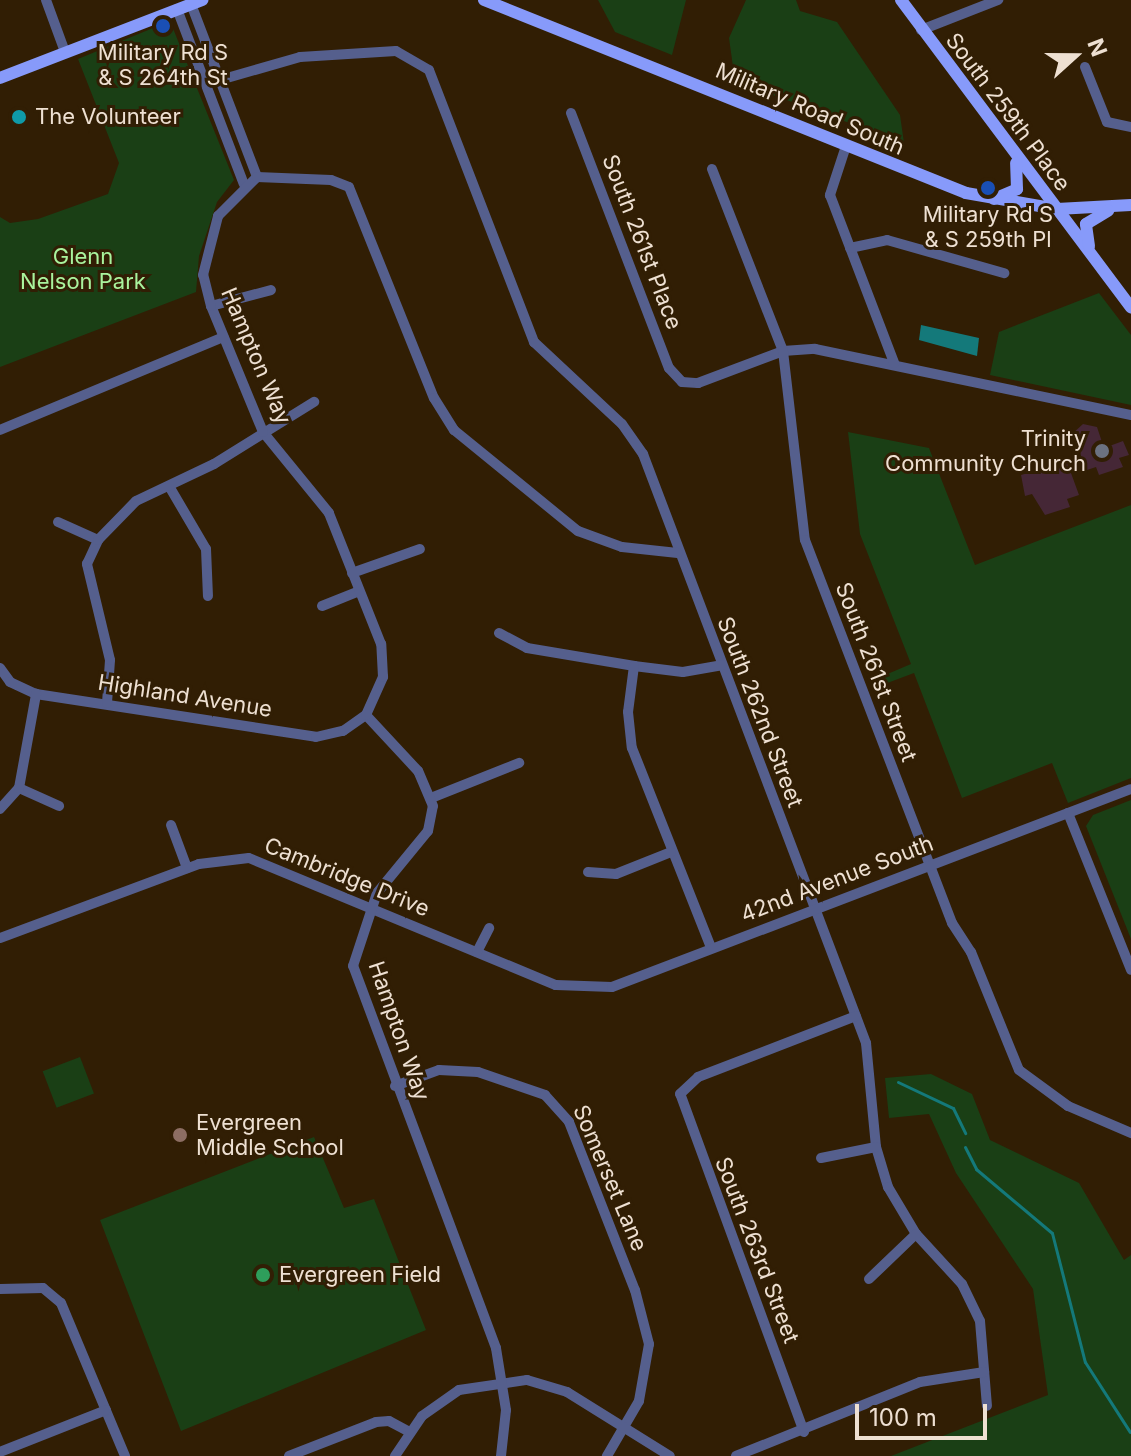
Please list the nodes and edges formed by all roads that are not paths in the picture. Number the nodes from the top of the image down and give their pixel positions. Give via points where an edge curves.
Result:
1 (46, 0) edge
2 (484, 0) edge
3 (901, 0) edge
4 (998, 0) edge
5 (196, 2) edge
6 (177, 9) junction
7 (921, 30) junction
8 (65, 52) junction
9 (1085, 67) dead end
10 (0, 78) edge
11 (206, 84) junction
12 (222, 85) junction
13 (571, 113) dead end
14 (1131, 127) edge
15 (1000, 136) junction
16 (846, 146) junction
17 (712, 169) dead end
18 (257, 177) junction
19 (244, 184) junction
20 (991, 200) junction
21 (1125, 206) edge
22 (1057, 209) junction
23 (850, 248) junction
24 (1095, 260) junction
25 (1004, 273) dead end
26 (271, 290) dead end
27 (211, 306) junction
28 (1131, 307) edge
29 (223, 337) junction
30 (783, 351) junction
31 (894, 363) junction
32 (314, 402) dead end
33 (1131, 415) edge
34 (0, 430) edge
35 (263, 432) junction
36 (169, 486) junction
37 (58, 522) dead end
38 (98, 540) junction
39 (420, 549) dead end
40 (678, 553) junction
41 (352, 573) junction
42 (359, 591) junction
43 (208, 596) dead end
44 (322, 606) dead end
45 (499, 633) dead end
46 (721, 665) junction
47 (634, 666) junction
48 (0, 669) edge
49 (36, 694) junction
50 (107, 703) junction
51 (366, 715) junction
52 (519, 763) dead end
53 (19, 788) junction
54 (1131, 789) edge
55 (431, 798) junction
56 (59, 806) dead end
57 (0, 809) edge
58 (1068, 813) junction
59 (171, 825) dead end
60 (671, 852) junction
61 (929, 865) junction
62 (187, 868) junction
63 (588, 872) dead end
64 (372, 905) junction
65 (815, 909) junction
66 (489, 928) dead end
67 (0, 938) edge
68 (711, 948) junction
69 (477, 952) junction
70 (1131, 970) edge
71 (556, 985) joint
72 (856, 1016) junction
73 (395, 1086) junction
74 (1131, 1133) edge
75 (876, 1147) junction
76 (821, 1158) dead end
77 (916, 1234) junction
78 (869, 1279) dead end
79 (0, 1289) edge
80 (984, 1372) junction
81 (503, 1381) junction
82 (987, 1406) dead end
83 (106, 1410) junction
84 (408, 1431) junction
85 (624, 1432) junction
86 (804, 1432) junction
87 (0, 1450) edge
88 (125, 1456) edge
89 (289, 1456) edge
90 (395, 1456) edge
91 (501, 1456) edge
92 (607, 1456) edge
93 (670, 1456) edge
94 (736, 1456) edge

1 - 8 street
2 - 16 main road, Military Road South
3 - 7 main road, South 259th Place
4 - 7 street
5 - 6 main road
5 - 12 street
6 - 8 main road
6 - 11 street
7 - 15 main road, South 259th Place
8 - 10 main road
9 - 14 street via 1114,128
11 - 12 street
11 - 19 street
12 - 18 street
12 - 40 street, South 262nd Street via 300,57 396,51 422,62 534,342 633,437
13 - 30 street, South 261st Place via 669,368 682,382 698,383
15 - 20 main road via 1021,179 1012,194
15 - 22 main road, South 259th Place
16 - 20 main road, Military Road South
16 - 23 street via 830,187
17 - 30 street, South 261st Street
18 - 19 street, Hampton Way
18 - 40 street via 341,182 354,193 434,398 454,430 578,531 622,547
19 - 27 street, Hampton Way via 212,229 203,275
20 - 22 main road, Military Road South
21 - 22 main road, Military Road South
21 - 24 main road via 1086,224
22 - 24 main road, South 259th Place
23 - 25 street via 887,240
23 - 31 street
24 - 28 main road, South 259th Place
26 - 27 street
27 - 29 street, Hampton Way
29 - 34 street
29 - 35 street, Hampton Way
30 - 31 street via 841,352
30 - 61 street, South 261st Street via 805,540
31 - 33 street
32 - 35 street
35 - 36 street
35 - 41 street, Hampton Way via 329,513
36 - 38 street via 121,511
36 - 43 street via 206,549
37 - 38 street
38 - 50 street via 87,564 110,660
39 - 41 street
40 - 46 street, South 262nd Street
41 - 42 street, Hampton Way
42 - 44 street
42 - 51 street, Hampton Way via 385,663 380,691
45 - 47 street via 527,648
46 - 47 street via 683,672
46 - 65 street, South 262nd Street
47 - 60 street via 628,712 632,748
48 - 49 street, Highland Avenue
49 - 50 street, Highland Avenue
49 - 53 street
50 - 51 street, Highland Avenue via 316,737 343,731
51 - 55 street via 418,771
52 - 55 street
53 - 56 street
53 - 57 street
54 - 58 street, 42nd Avenue South
55 - 64 street, Hampton Way via 428,831 396,866
58 - 61 street, 42nd Avenue South
58 - 70 street
59 - 62 street
60 - 63 street via 616,874
60 - 68 street
61 - 65 street, 42nd Avenue South
61 - 74 street, South 261st Street via 1019,1070 1112,1129
62 - 64 street, Cambridge Drive via 261,860
62 - 67 street, Cambridge Drive
64 - 69 street, Cambridge Drive
64 - 73 street, Hampton Way via 354,950 353,973
65 - 68 street, 42nd Avenue South
65 - 72 street, South 262nd Street
66 - 69 street
68 - 71 street, 42nd Avenue South via 612,987
69 - 71 street, Cambridge Drive
72 - 75 street, South 262nd Street via 871,1065
72 - 86 street, South 263rd Street via 687,1083 681,1106
73 - 81 street, Hampton Way via 496,1348
73 - 85 street, Somerset Lane via 457,1069 528,1087 559,1105 647,1331 643,1390
75 - 76 street
75 - 77 street, South 262nd Street via 888,1187
77 - 78 street
77 - 80 street, South 262nd Street via 975,1306
79 - 83 street via 43,1288 69,1314
80 - 82 street, South 262nd Street
80 - 86 street via 920,1382
81 - 84 street via 459,1390
81 - 85 street via 567,1392
81 - 91 street, Hampton Way
83 - 87 street
83 - 88 street
84 - 89 street via 389,1421 376,1422
84 - 90 street
85 - 92 street, Somerset Lane
85 - 93 street
86 - 94 street

